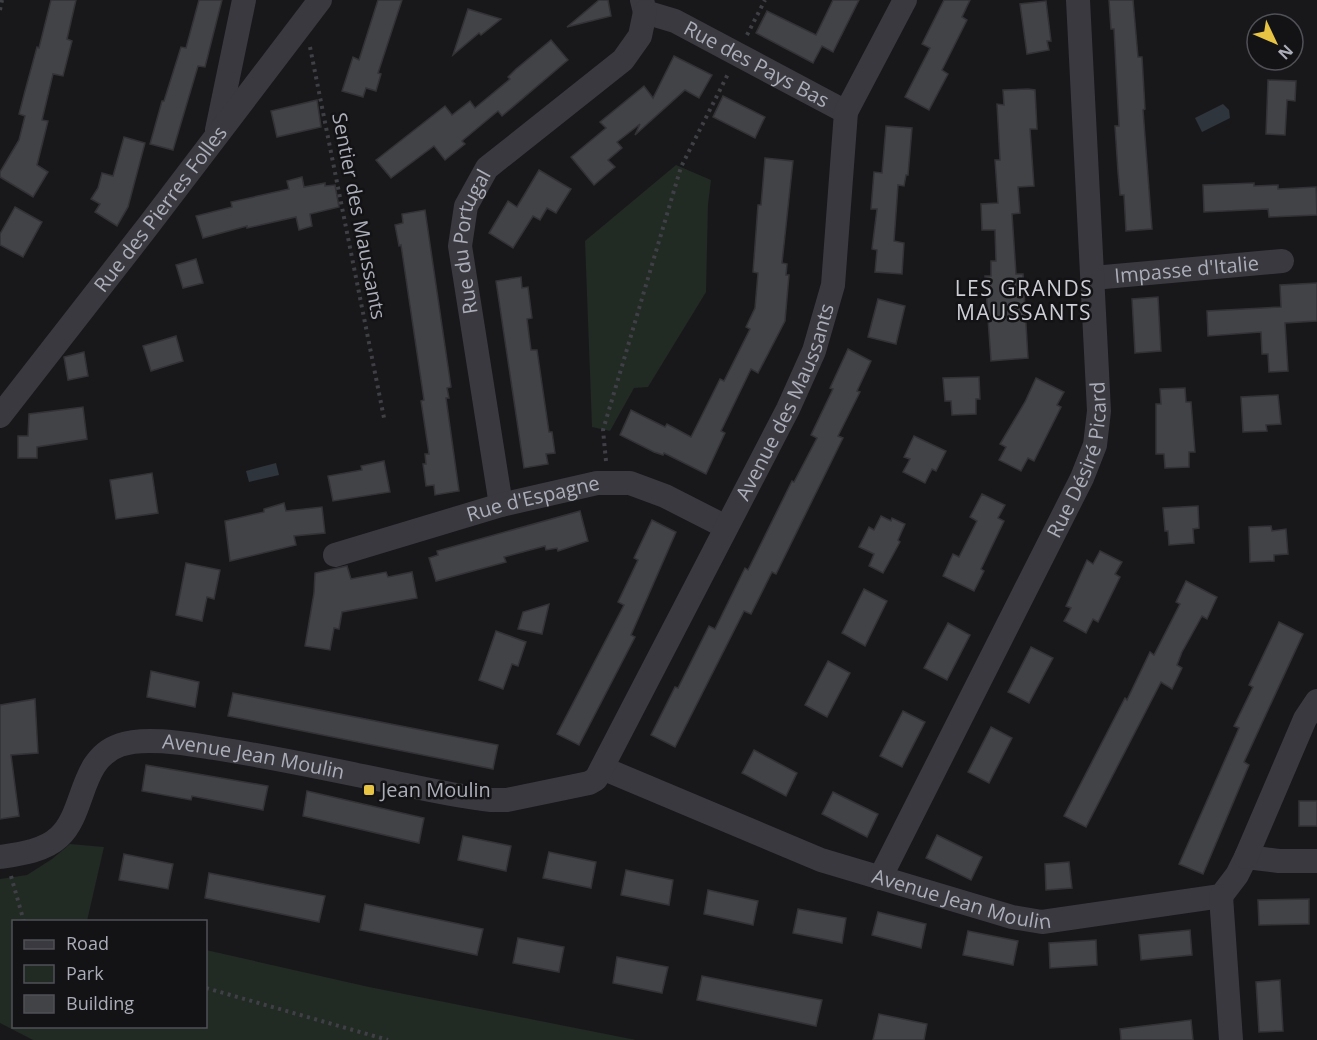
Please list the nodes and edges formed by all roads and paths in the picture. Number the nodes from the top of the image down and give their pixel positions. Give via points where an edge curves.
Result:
1 (2, 0) edge
2 (244, 0) edge
3 (320, 0) edge
4 (765, 0) edge
5 (905, 0) edge
6 (1078, 0) edge
7 (643, 6) edge
8 (0, 10) edge
9 (305, 20) junction
10 (737, 54) junction
11 (846, 112) junction
12 (216, 137) junction
13 (1282, 261) dead end
14 (1093, 278) junction
15 (0, 416) edge
16 (384, 418) dead end
17 (608, 483) junction
18 (501, 506) junction
19 (726, 527) junction
20 (335, 555) dead end
21 (1317, 701) edge
22 (598, 774) junction
23 (3, 856) edge
24 (1246, 857) junction
25 (1317, 861) edge
26 (880, 878) junction
27 (1221, 896) junction
28 (24, 920) edge
29 (207, 988) edge
30 (388, 1040) edge
31 (1231, 1040) edge

1 - 8 path
2 - 12 street
3 - 9 street, Rue des Pierres Folles
4 - 10 path
5 - 11 street, Avenue des Maussants
6 - 14 street, Rue Désiré Picard
7 - 10 street, Rue des Pays Bas
7 - 18 street, Rue du Portugal via 640,36 623,60 487,168 466,207 460,246
9 - 12 street, Rue des Pierres Folles
9 - 16 path, Sentier des Maussants
10 - 11 street, Rue des Pays Bas
10 - 17 path via 681,167 674,190 603,430
11 - 19 street, Avenue des Maussants via 832,285 814,351
12 - 15 street, Rue des Pierres Folles
13 - 14 street, Impasse d'Italie
14 - 26 street, Rue Désiré Picard via 1099,411 1091,459
17 - 18 street, Rue d'Espagne
17 - 19 street, Rue d'Espagne via 630,483
18 - 20 street, Rue d'Espagne
19 - 22 street, Avenue des Maussants
21 - 24 street via 1305,719
22 - 23 street, Avenue Jean Moulin via 515,799 491,800 235,751 131,742 120,744 99,759 68,827 58,838 33,851
22 - 26 street, Avenue Jean Moulin via 821,860
23 - 28 path
24 - 25 street
24 - 27 street
26 - 27 street, Avenue Jean Moulin via 1011,917 1042,922
27 - 31 street
29 - 30 path

